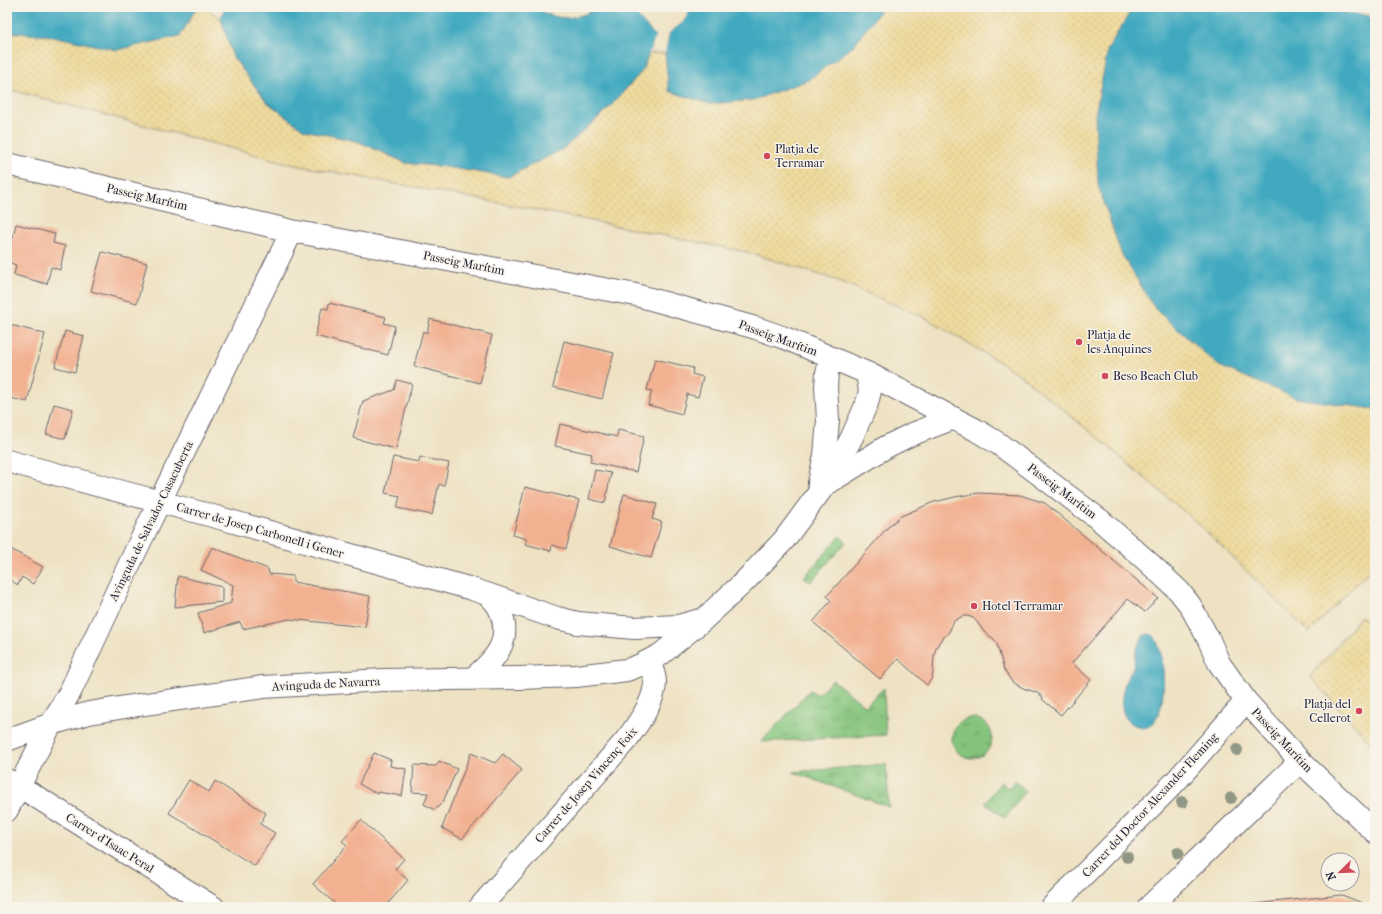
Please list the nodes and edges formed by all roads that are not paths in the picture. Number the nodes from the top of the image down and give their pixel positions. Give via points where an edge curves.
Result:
1 (7, 164) edge
2 (292, 231) junction
3 (831, 358) junction
4 (867, 373) junction
5 (954, 418) junction
6 (7, 461) edge
7 (818, 493) junction
8 (160, 502) junction
9 (489, 595) junction
10 (703, 620) junction
11 (649, 661) junction
12 (472, 679) junction
13 (1246, 701) junction
14 (51, 724) junction
15 (7, 740) edge
16 (1300, 761) junction
17 (13, 783) edge
18 (7, 810) edge
19 (1375, 832) edge
20 (213, 907) edge
21 (480, 907) edge
22 (1052, 907) edge
23 (1150, 907) edge

1 - 2 street, Passeig Marítim
2 - 3 street, Passeig Marítim via 636,295 756,328
2 - 8 street, Avinguda de Salvador Casacuberta
3 - 4 street, Passeig Marítim
3 - 7 street via 826,387 828,420 825,455
4 - 5 street, Passeig Marítim
4 - 7 street via 870,391 867,403 837,466
5 - 7 street via 886,447
5 - 13 street, Passeig Marítim via 999,444 1100,520 1179,590 1200,623 1219,663
6 - 8 street, Carrer de Josep Carbonell i Gener
7 - 10 street via 784,540
8 - 9 street, Carrer de Josep Carbonell i Gener
8 - 14 street, Avinguda de Salvador Casacuberta via 70,692
9 - 10 street, Carrer de Josep Carbonell i Gener via 557,618 602,626 678,626
9 - 12 street via 500,609 505,624 504,642 486,668
10 - 11 street via 669,649
11 - 12 street, Avinguda de Navarra via 627,670 595,674
11 - 21 street, Carrer de Josep Vincenç Foix via 655,683 648,706 636,728
12 - 14 street, Avinguda de Navarra via 383,680 263,687 125,707
13 - 16 street, Passeig Marítim
13 - 22 street, Carrer del Doctor Alexander Fleming via 1176,781
14 - 15 street, Avinguda de Navarra
14 - 17 street, Avinguda de Salvador Casacuberta
16 - 19 street, Passeig Marítim
16 - 23 street
17 - 18 street, Avinguda de Salvador Casacuberta
17 - 20 street, Carrer d'Isaac Peral

